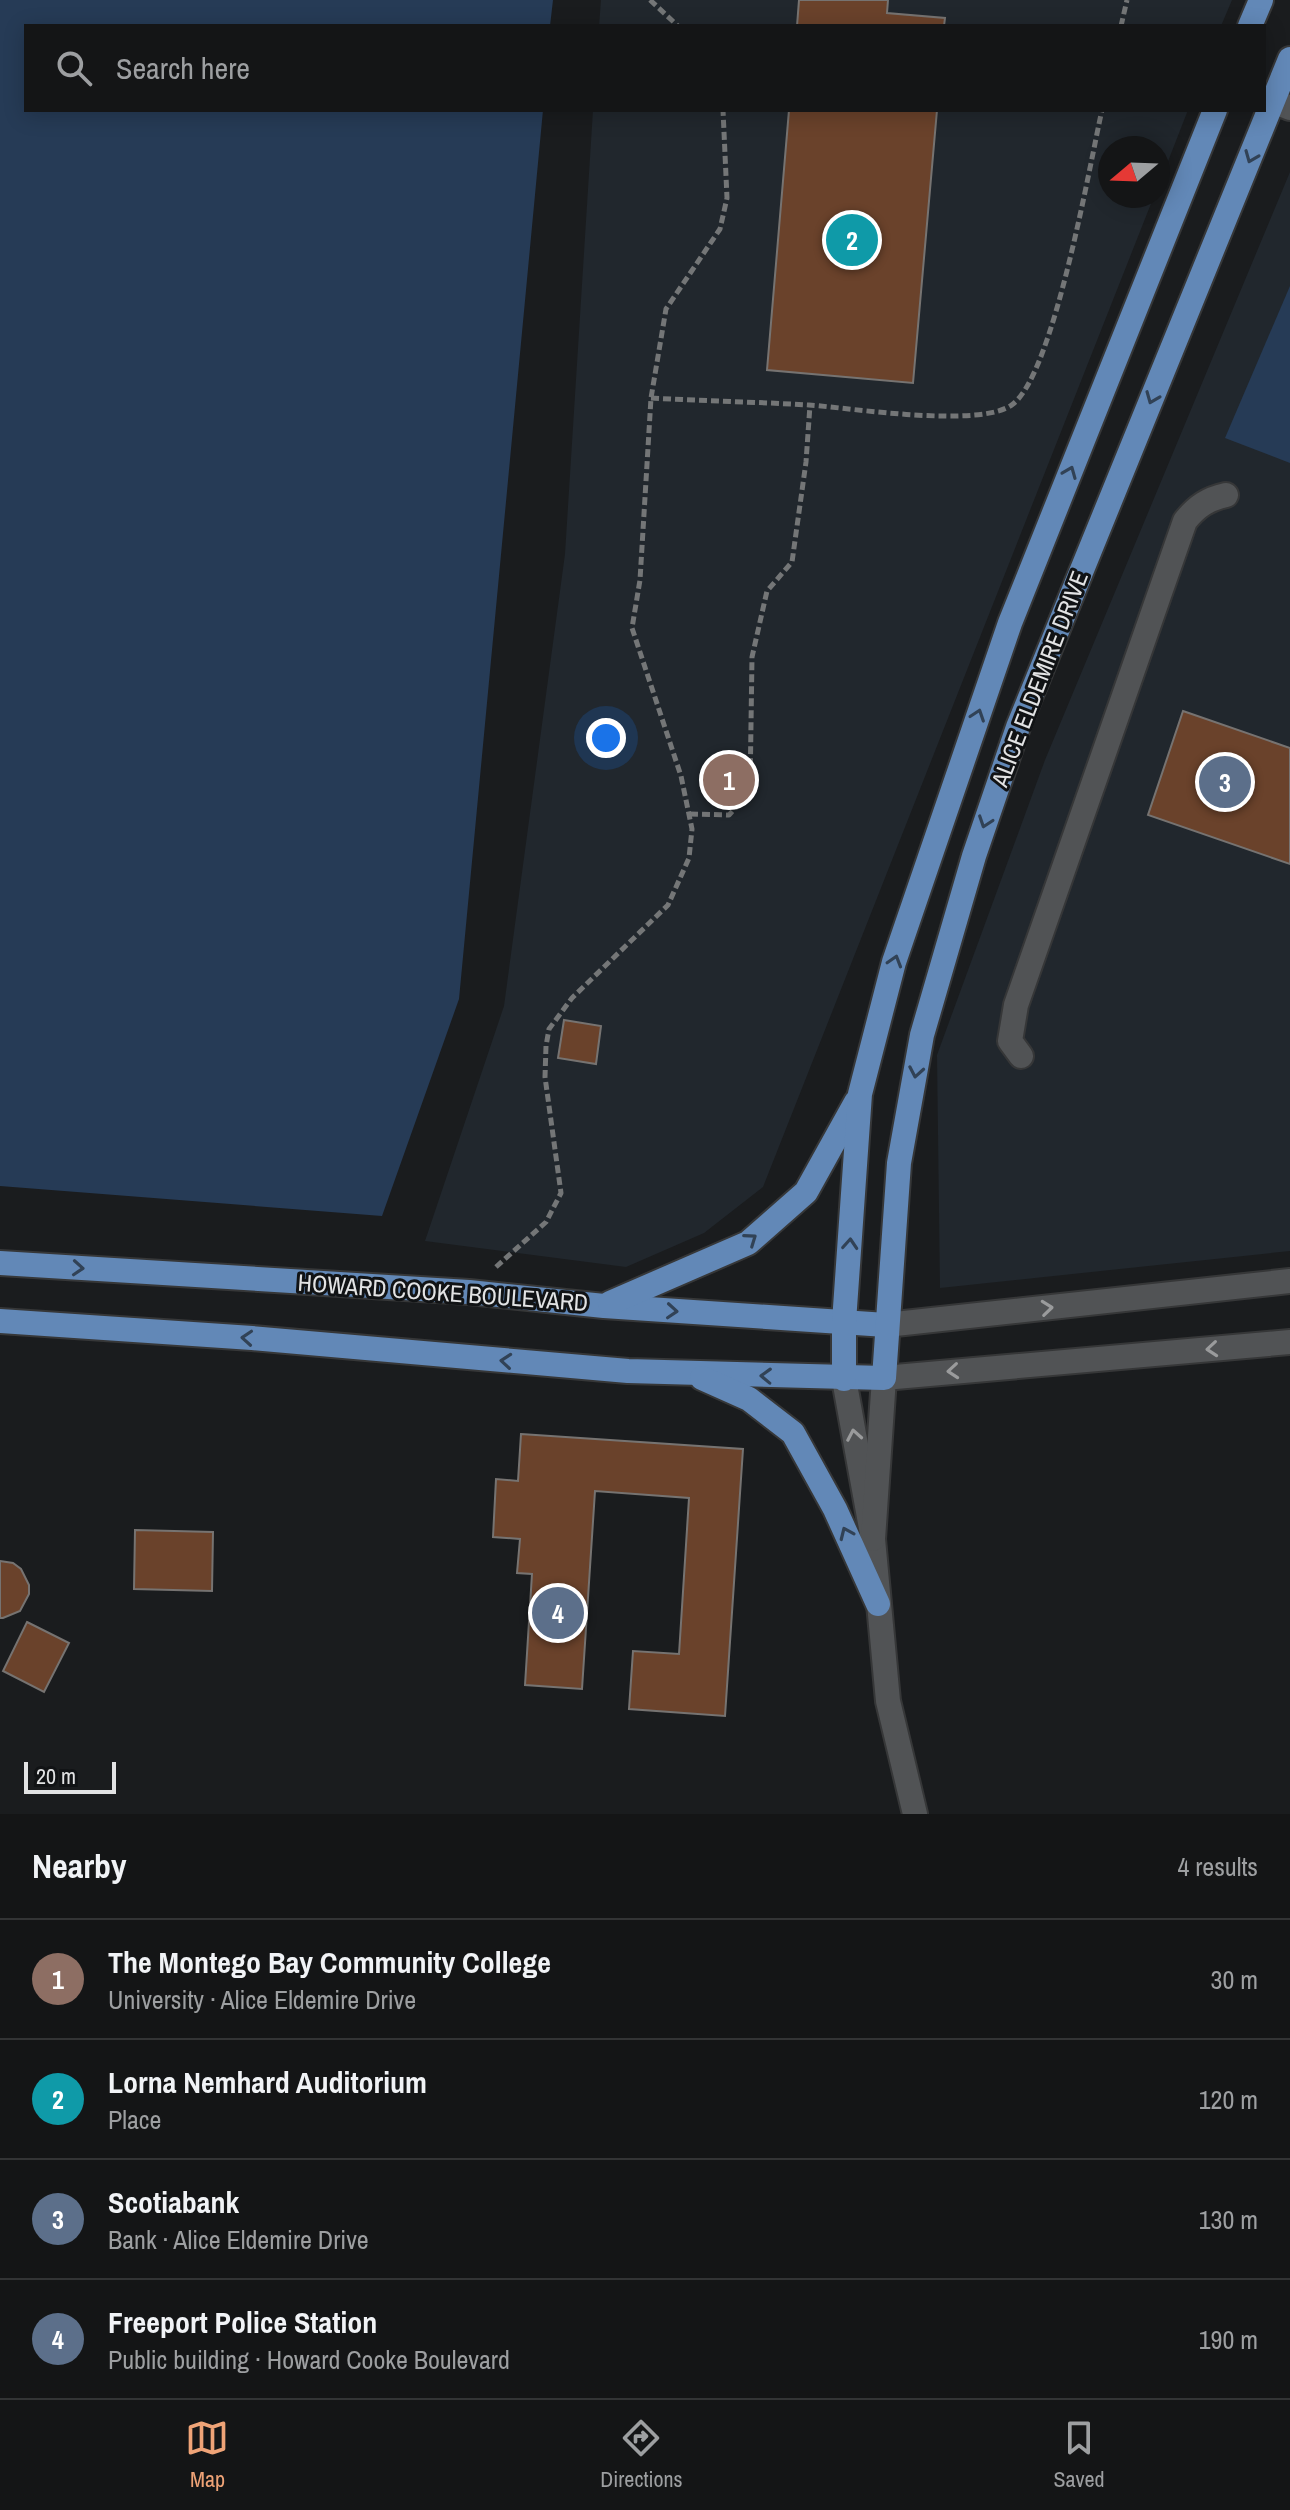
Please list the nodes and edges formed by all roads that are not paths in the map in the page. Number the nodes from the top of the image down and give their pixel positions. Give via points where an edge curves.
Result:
1 (1261, 0) edge
2 (1251, 24) edge
3 (1290, 59) edge
4 (1282, 104) edge
5 (1214, 112) edge
6 (1226, 495) dead end
7 (1021, 1056) dead end
8 (860, 1094) junction
9 (0, 1263) edge
10 (1290, 1281) edge
11 (604, 1306) junction
12 (0, 1321) edge
13 (844, 1322) junction
14 (886, 1325) junction
15 (1290, 1342) edge
16 (691, 1373) junction
17 (884, 1378) junction
18 (844, 1379) junction
19 (873, 1539) junction
20 (878, 1604) junction
21 (907, 1812) edge

1 - 2 main road
3 - 4 main road, ALICE ELDEMIRE DRIVE
4 -> 14 main road, ALICE ELDEMIRE DRIVE via 1018,727 974,856 922,1035 899,1163
8 -> 5 main road, ALICE ELDEMIRE DRIVE via 894,962 1010,623
6 - 7 street via 1203,503 1185,521 1016,1005 1010,1041
11 -> 8 main road via 748,1243 806,1192
13 -> 8 main road, ALICE ELDEMIRE DRIVE
9 -> 11 main road, HOWARD COOKE BOULEVARD via 469,1292
14 -> 10 street
11 -> 13 main road, HOWARD COOKE BOULEVARD
16 -> 12 main road
13 - 14 main road, HOWARD COOKE BOULEVARD
13 - 18 main road, ALICE ELDEMIRE DRIVE
14 - 17 main road, ALICE ELDEMIRE DRIVE
15 -> 17 street
18 -> 16 main road
20 -> 16 main road via 793,1433 749,1399
17 - 18 main road
17 - 19 street
19 -> 18 street
19 - 20 street
20 - 21 street

